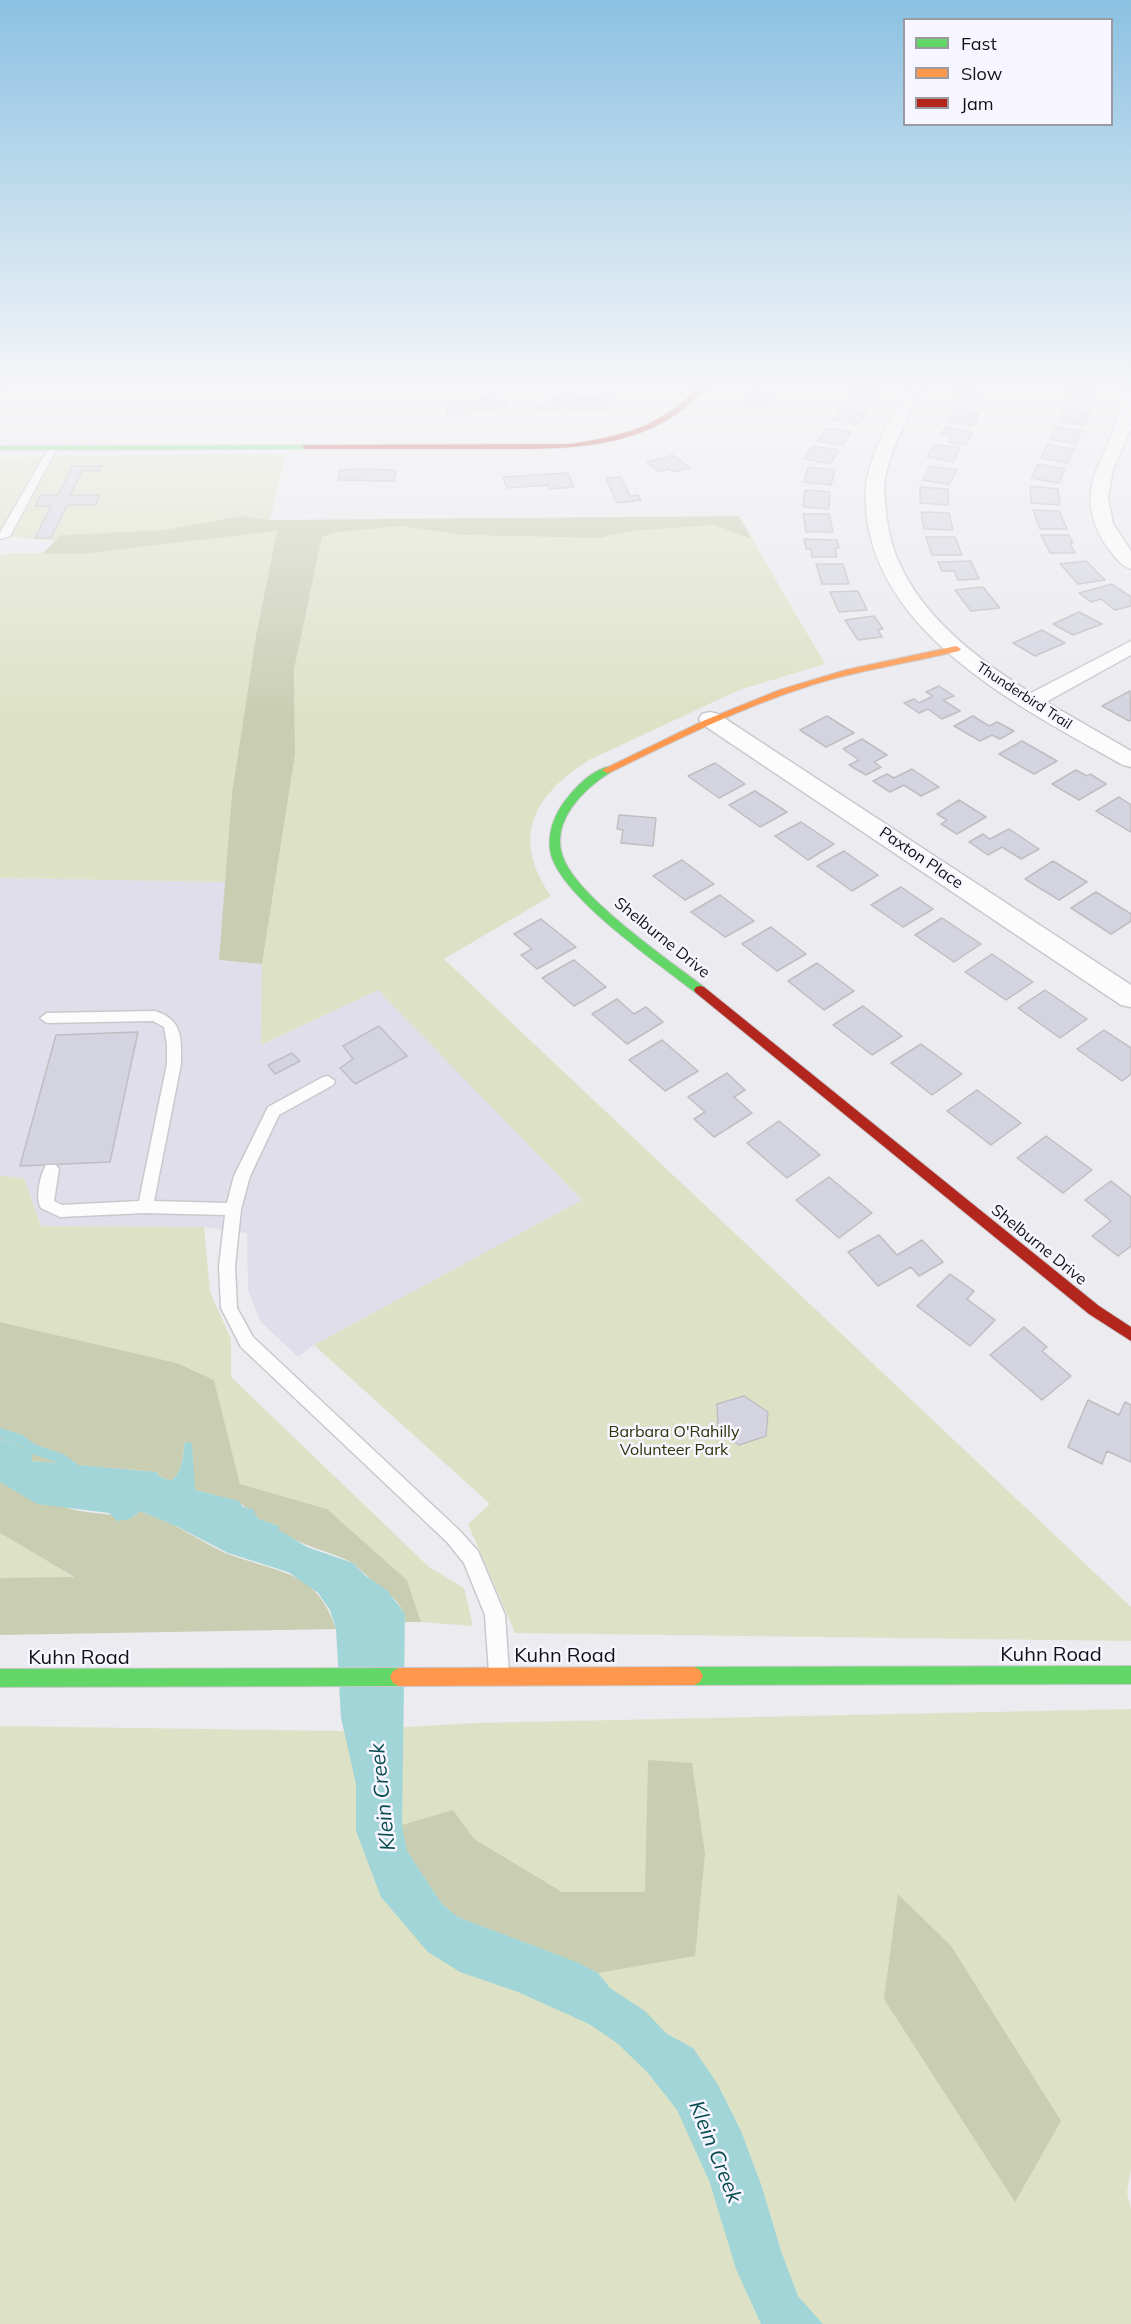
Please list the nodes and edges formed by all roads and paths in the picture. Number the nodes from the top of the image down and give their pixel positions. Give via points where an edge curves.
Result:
1 (26, 498) edge
2 (876, 498) edge
3 (1098, 498) edge
4 (0, 537) edge
5 (1131, 563) edge
6 (1131, 647) edge
7 (956, 649) junction
8 (1028, 703) junction
9 (710, 719) junction
10 (1131, 760) edge
11 (1131, 998) edge
12 (47, 1018) dead end
13 (328, 1081) dead end
14 (51, 1169) dead end
15 (145, 1207) junction
16 (233, 1209) junction
17 (1131, 1335) edge
18 (1131, 1675) edge
19 (499, 1676) junction
20 (0, 1678) edge

1 - 4 lane via 5,537
2 - 7 street, Thunderbird Trail via 878,534 905,593
3 - 5 street via 1099,512 1108,533
6 - 8 street
7 - 8 street, Thunderbird Trail
7 - 9 street, Shelburne Drive via 810,682
8 - 10 street, Thunderbird Trail
9 - 11 street, Paxton Place
9 - 17 street, Shelburne Drive via 594,777 566,805 556,827 558,858 568,877 600,909 1094,1310
12 - 15 lane via 155,1016 170,1024 174,1064
13 - 16 lane via 273,1111 242,1176
14 - 15 lane via 46,1204 53,1209
15 - 16 lane
16 - 19 lane via 227,1266 229,1308 247,1342 471,1557 495,1615
18 - 19 street, Kuhn Road
19 - 20 street, Kuhn Road

